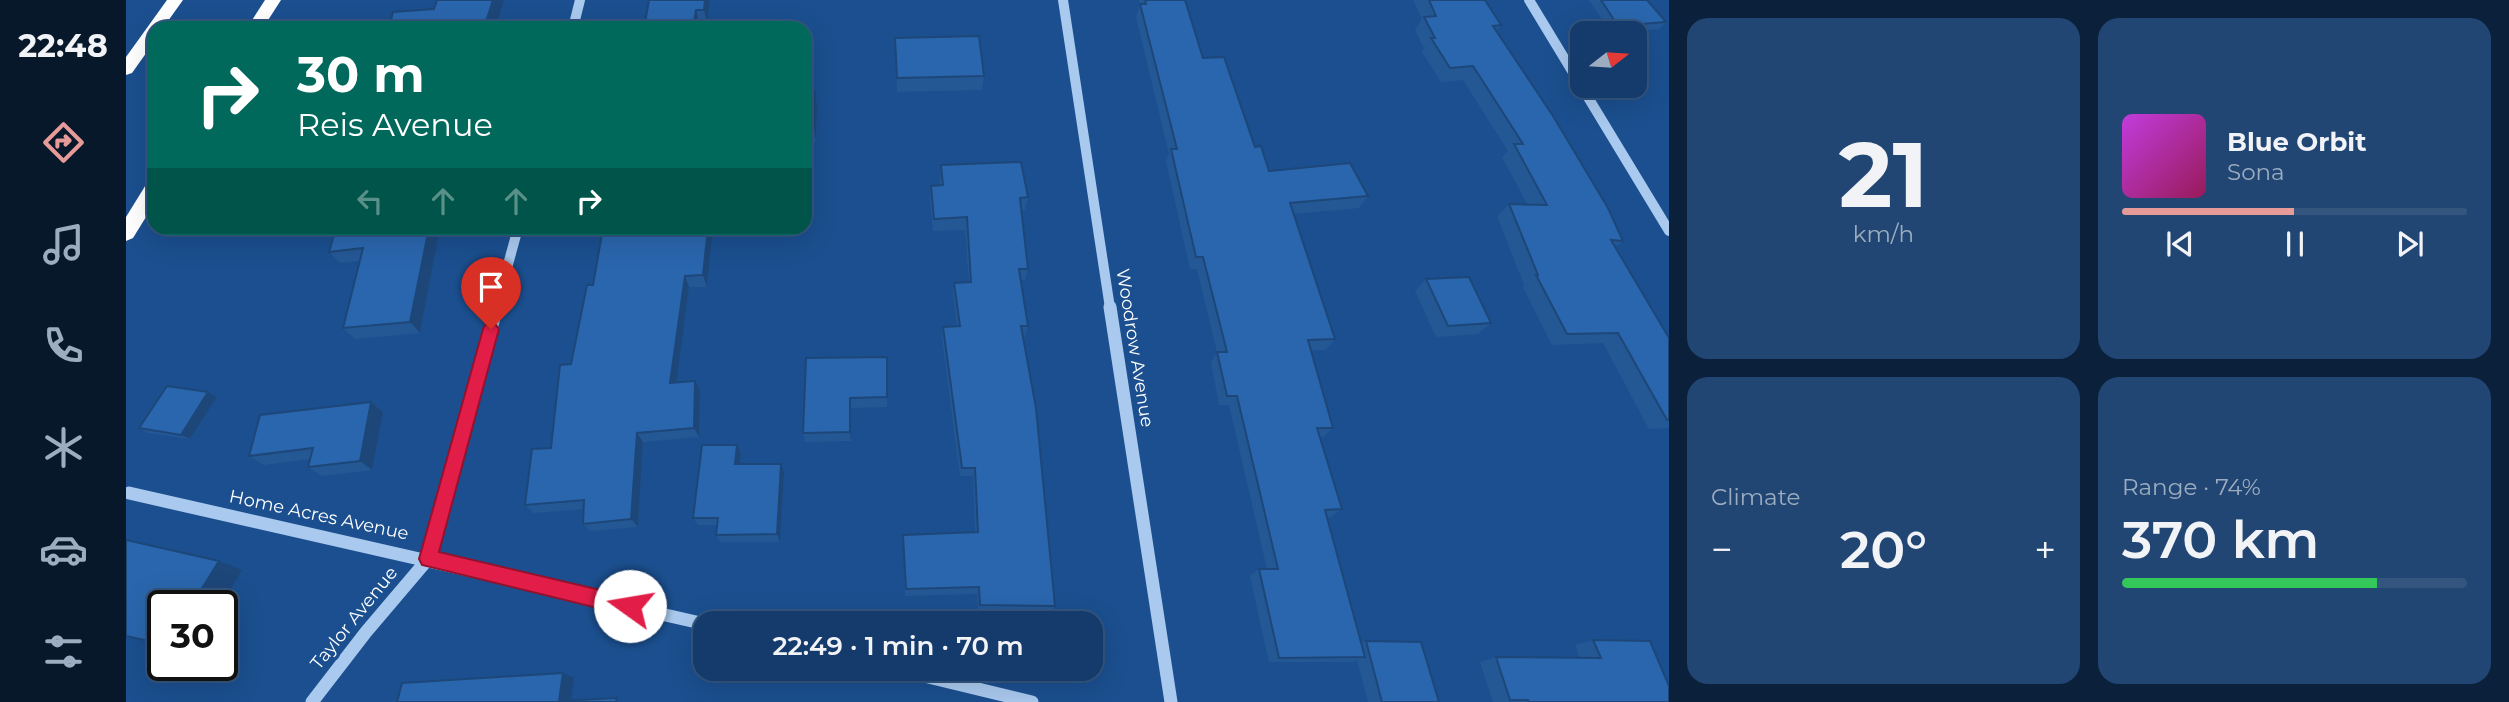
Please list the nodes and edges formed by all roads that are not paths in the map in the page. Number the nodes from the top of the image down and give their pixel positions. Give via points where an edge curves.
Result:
1 (175, 0) edge
2 (273, 0) edge
3 (580, 0) edge
4 (1063, 0) edge
5 (1529, 0) edge
6 (161, 21) edge
7 (260, 21) edge
8 (575, 21) edge
9 (147, 40) edge
10 (126, 69) edge
11 (147, 199) edge
12 (1669, 232) edge
13 (126, 233) edge
14 (517, 235) edge
15 (129, 493) dead end
16 (428, 559) junction
17 (693, 621) edge
18 (945, 681) edge
19 (312, 702) edge
20 (1032, 702) edge
21 (1171, 702) edge

1 - 6 highway
2 - 7 highway
3 - 8 street
4 - 21 street, Woodrow Avenue
5 - 12 street
9 - 10 highway
11 - 13 highway
14 - 16 street
15 - 16 street, Home Acres Avenue
16 - 17 street, Home Acres Avenue
16 - 19 street, Taylor Avenue
18 - 20 street

